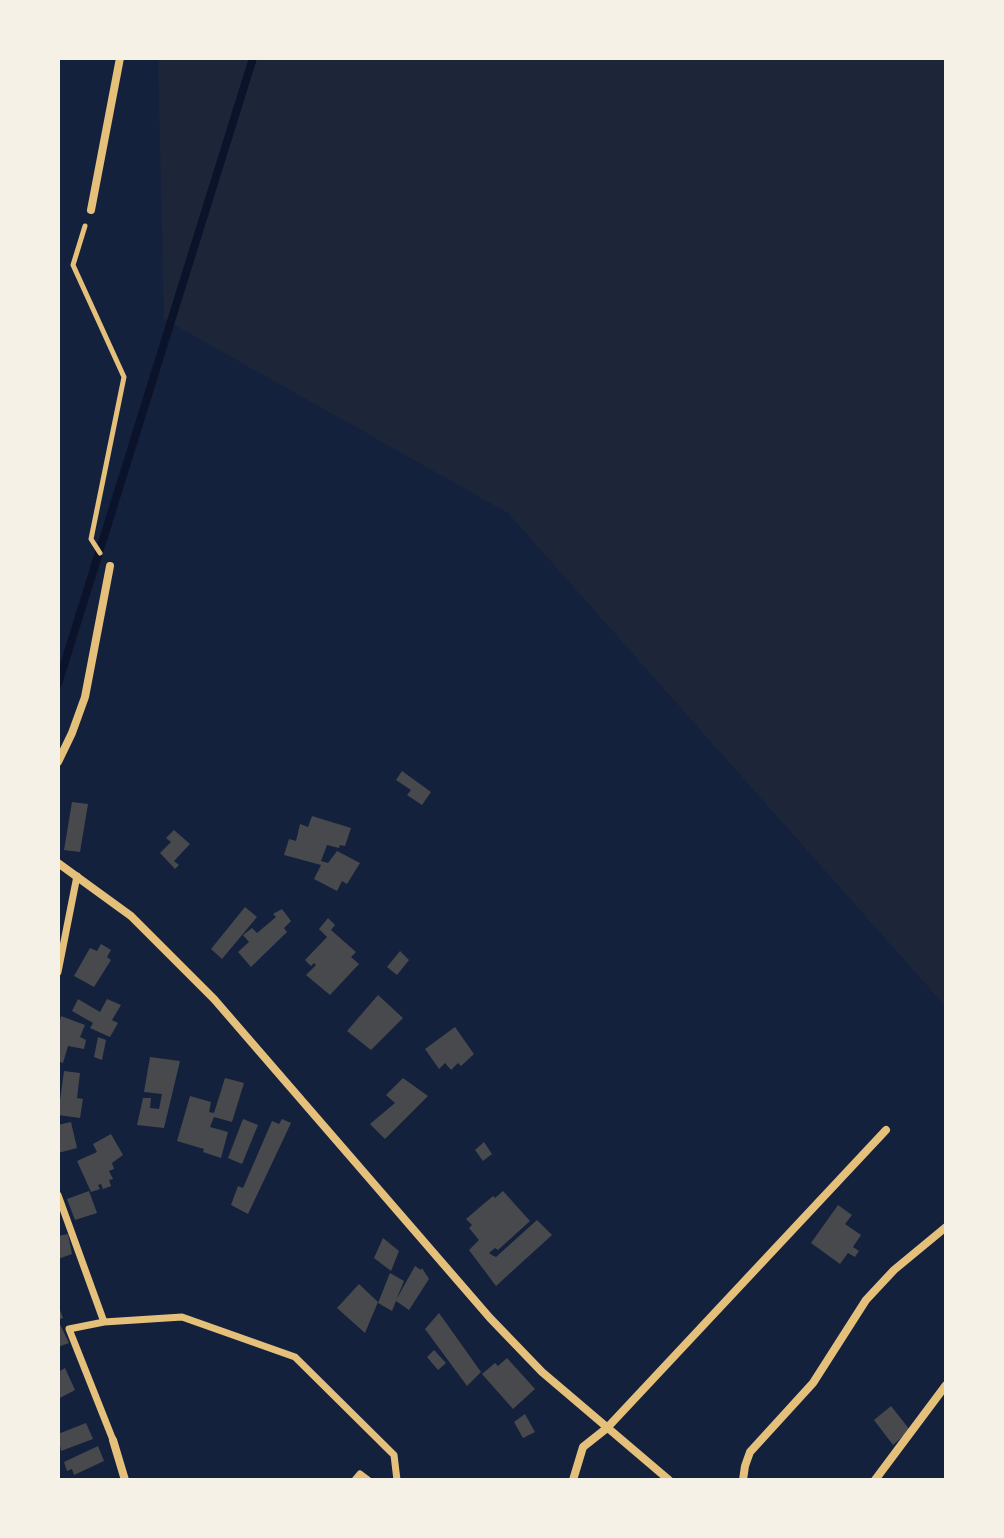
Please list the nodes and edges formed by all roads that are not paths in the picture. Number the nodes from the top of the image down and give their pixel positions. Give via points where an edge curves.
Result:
1 (120, 58) edge
2 (91, 210) road end
3 (110, 566) road end
4 (58, 762) edge
5 (58, 863) edge
6 (77, 876) junction
7 (58, 972) edge
8 (886, 1130) dead end
9 (58, 1195) edge
10 (946, 1227) edge
11 (104, 1322) junction
12 (946, 1385) edge
13 (607, 1428) junction
14 (113, 1440) joint
15 (394, 1479) edge
16 (125, 1480) edge
17 (355, 1480) edge
18 (368, 1480) edge
19 (573, 1480) edge
20 (669, 1480) edge
21 (743, 1480) edge
22 (875, 1480) edge

1 - 2 street
3 - 4 street via 85,697
5 - 6 street
6 - 7 street
6 - 13 street via 131,916 214,999 490,1318
8 - 13 street
9 - 11 street
10 - 21 street via 866,1300 813,1383 750,1452
11 - 14 street via 69,1329
11 - 15 street via 182,1317 295,1357 394,1455
12 - 22 street
13 - 19 street via 583,1447
13 - 20 street
14 - 16 street
17 - 18 street via 360,1474

